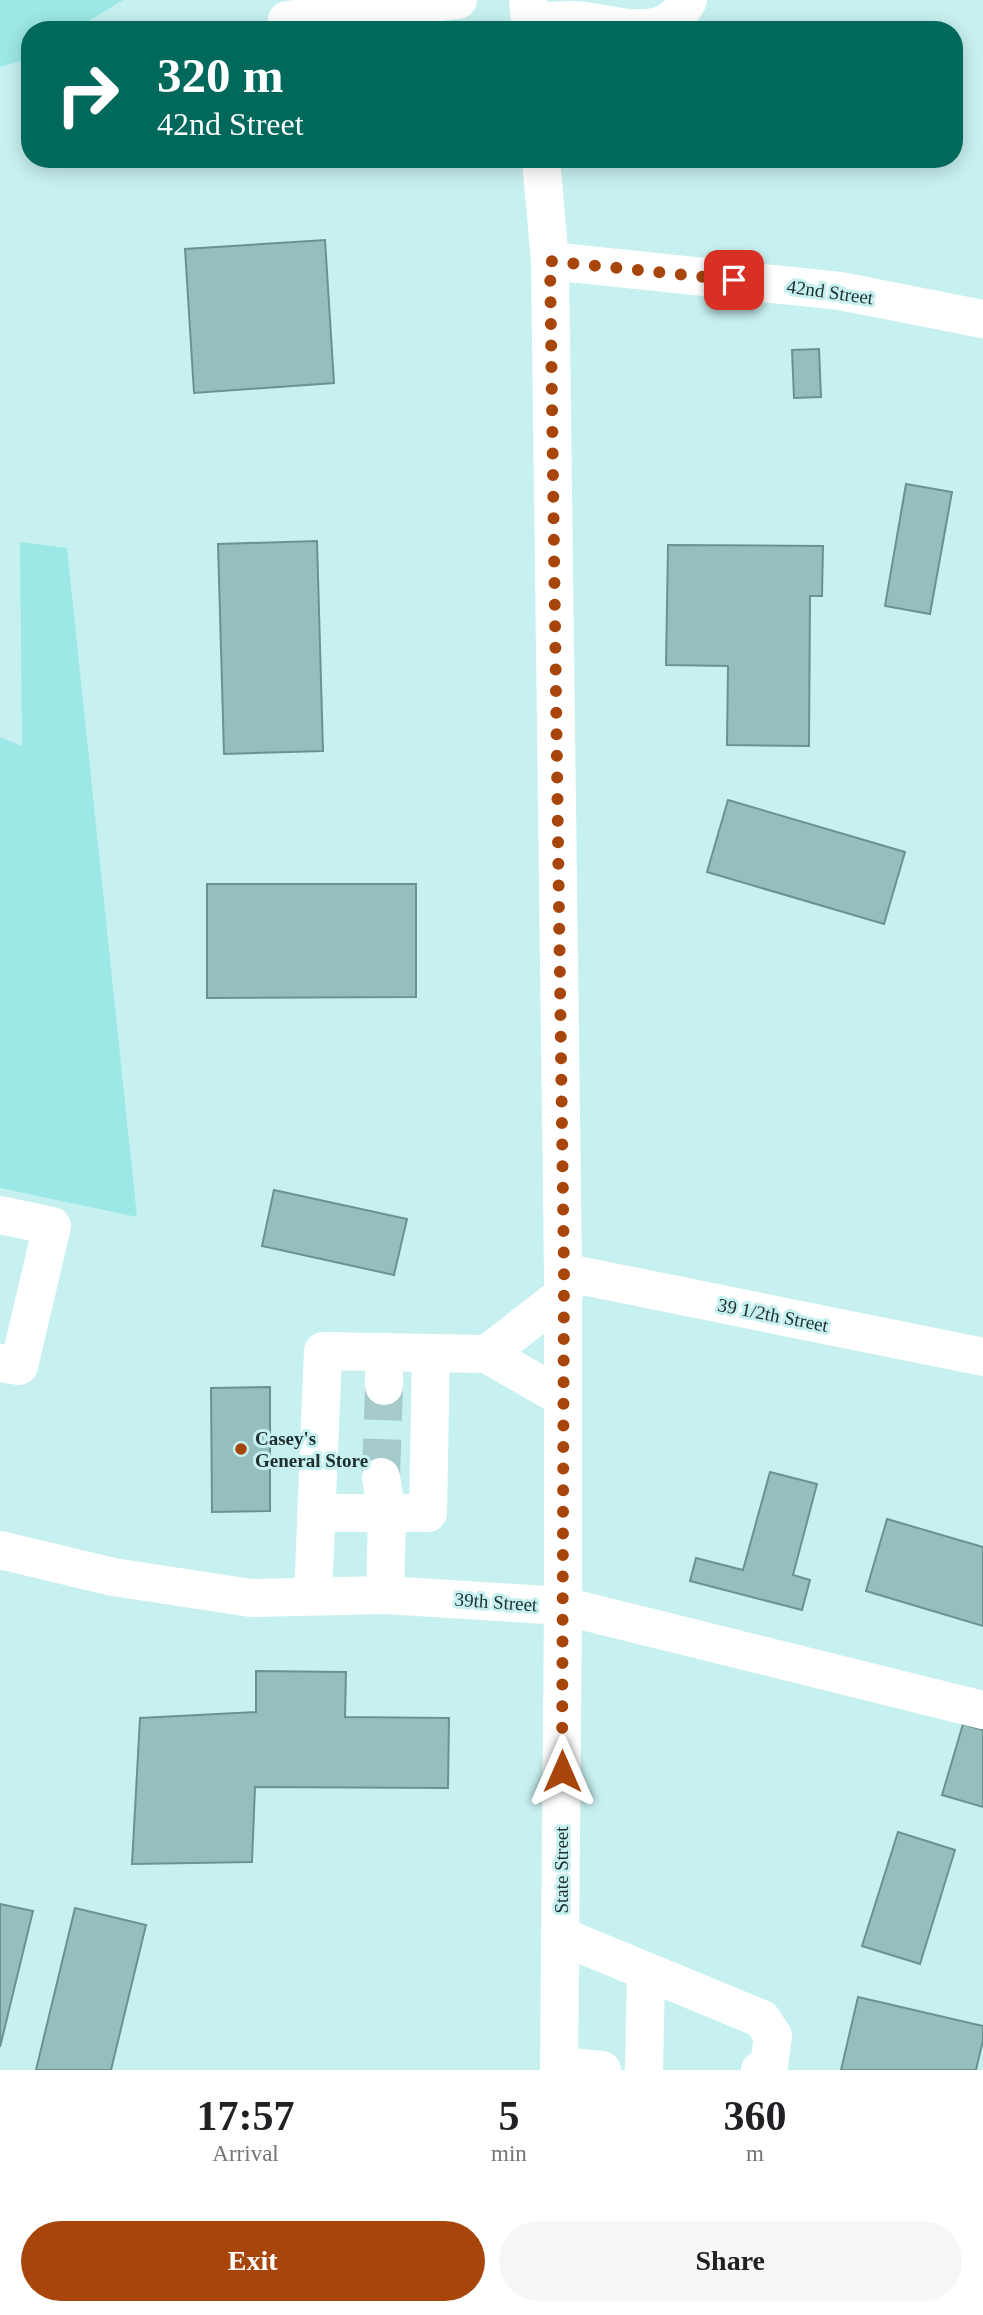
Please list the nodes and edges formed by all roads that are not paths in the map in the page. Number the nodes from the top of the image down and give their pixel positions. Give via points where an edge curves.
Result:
1 (458, 0) edge
2 (688, 0) edge
3 (529, 17) edge
4 (287, 20) dead end
5 (581, 21) edge
6 (668, 21) edge
7 (542, 168) edge
8 (550, 261) junction
9 (983, 319) edge
10 (0, 1215) edge
11 (564, 1283) junction
12 (431, 1353) junction
13 (487, 1354) junction
14 (983, 1357) edge
15 (0, 1363) edge
16 (563, 1398) junction
17 (384, 1495) junction
18 (316, 1513) junction
19 (0, 1550) edge
20 (385, 1595) junction
21 (313, 1596) junction
22 (564, 1606) junction
23 (983, 1710) edge
24 (561, 1936) junction
25 (646, 1973) junction
26 (559, 2068) edge
27 (602, 2070) edge
28 (644, 2070) edge
29 (760, 2070) edge

1 - 4 main road
2 - 6 main road
3 - 5 main road
7 - 8 main road, State Street
8 - 9 main road, 42nd Street via 840,291
8 - 11 main road, State Street
10 - 15 main road via 51,1226 19,1366
11 - 13 main road
11 - 14 main road, 39 1/2th Street
11 - 16 main road, State Street
12 - 13 main road
12 - 17 main road via 428,1513
12 - 18 main road via 384,1369 323,1351
13 - 16 main road
16 - 22 main road, State Street
17 - 18 main road
17 - 20 main road
18 - 21 main road
19 - 21 main road, 39th Street via 113,1577 251,1598
20 - 21 main road, 39th Street
20 - 22 main road, 39th Street
22 - 23 main road, 39th Street
22 - 24 main road, State Street
24 - 25 main road
24 - 26 main road, State Street
25 - 28 main road
25 - 29 main road via 762,2019 773,2036 769,2065
26 - 27 main road

